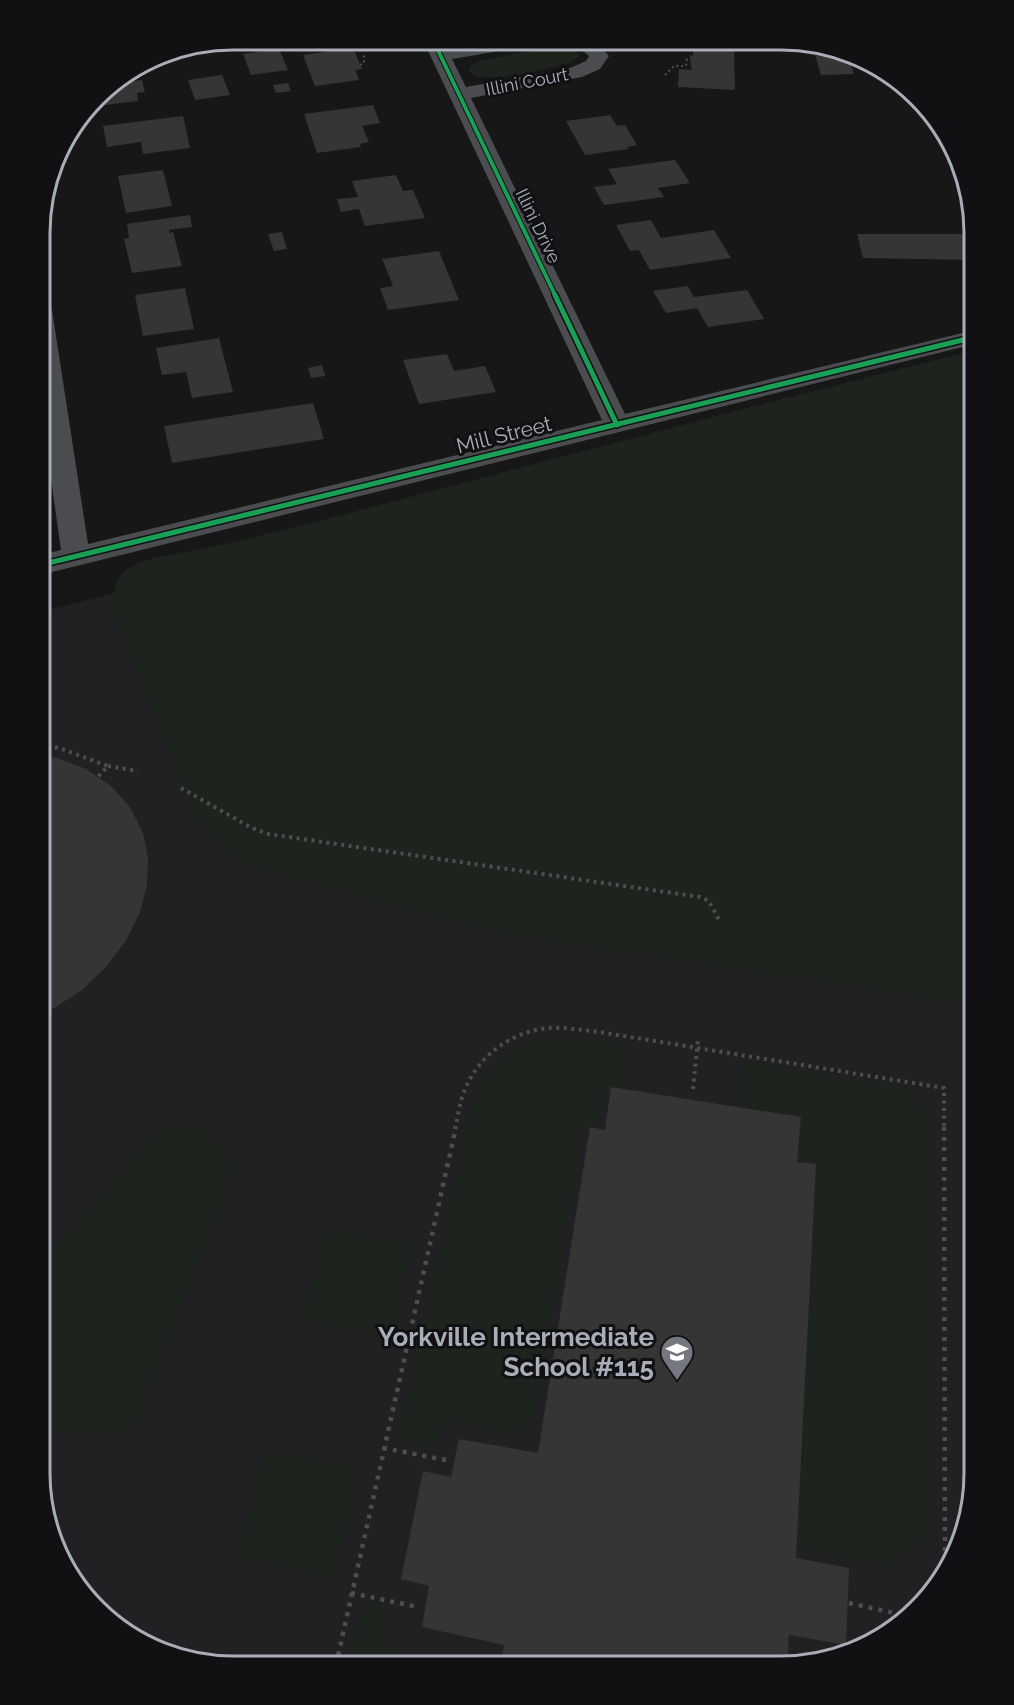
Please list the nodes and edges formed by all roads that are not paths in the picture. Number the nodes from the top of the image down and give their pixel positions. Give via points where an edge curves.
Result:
1 (438, 50) edge
2 (594, 50) edge
3 (459, 94) junction
4 (964, 340) edge
5 (50, 379) edge
6 (617, 425) junction
7 (76, 557) junction
8 (50, 563) edge

1 - 3 street, Illini Drive
2 - 3 street, Illini Court via 599,56 593,65 575,74
3 - 6 street, Illini Drive
4 - 6 street, Mill Street
5 - 7 street
6 - 7 street, Mill Street
7 - 8 street, Mill Street

